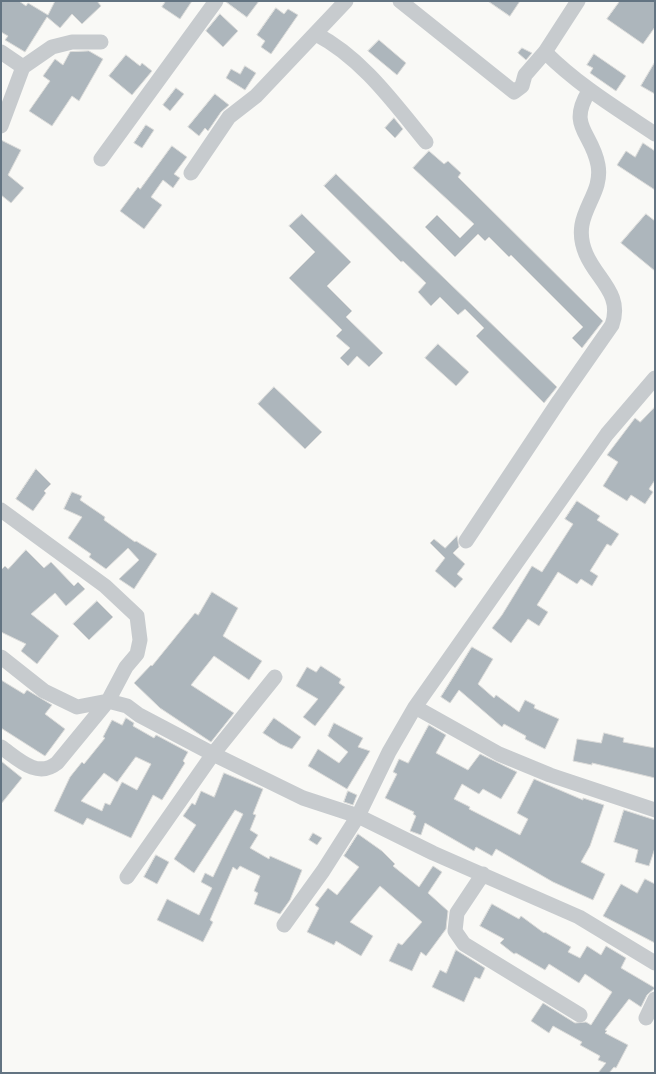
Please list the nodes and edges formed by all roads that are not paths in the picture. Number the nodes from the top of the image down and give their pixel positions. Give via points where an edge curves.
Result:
1 (216, 1) edge
2 (346, 1) edge
3 (400, 1) edge
4 (578, 1) edge
5 (316, 34) junction
6 (101, 42) dead end
7 (1, 52) edge
8 (545, 52) junction
9 (24, 67) junction
10 (590, 91) junction
11 (1, 126) edge
12 (655, 134) edge
13 (426, 142) dead end
14 (101, 159) dead end
15 (191, 173) dead end
16 (655, 378) edge
17 (1, 510) edge
18 (466, 541) dead end
19 (1, 658) edge
20 (276, 677) dead end
21 (108, 701) junction
22 (415, 707) junction
23 (1, 747) edge
24 (213, 754) junction
25 (655, 810) edge
26 (358, 816) junction
27 (483, 874) junction
28 (127, 877) dead end
29 (284, 925) dead end
30 (655, 963) edge
31 (655, 998) edge
32 (580, 1015) dead end
33 (646, 1018) dead end

1 - 14 street
2 - 5 street
3 - 8 street via 514,92 522,86 525,75
4 - 8 street
5 - 13 street via 335,44 382,89
5 - 15 street via 256,96 229,117
6 - 9 street via 72,42 52,47
7 - 9 street
8 - 10 street via 564,72
9 - 11 street
10 - 12 street
10 - 18 street via 581,104 579,115 598,166 598,177 583,214 581,238 586,255 616,306 615,316
16 - 22 street via 607,434
17 - 21 street via 105,586 137,616 140,640 137,654 126,667
19 - 21 street via 44,691 77,707
20 - 24 street
21 - 23 street via 57,763 48,769 33,769
21 - 24 street via 127,706
22 - 25 street via 499,754 550,775
22 - 26 street
24 - 26 street via 303,798
24 - 28 street
26 - 27 street
26 - 29 street
27 - 30 street via 579,916
27 - 32 street via 457,913 456,931 464,944
31 - 33 street

